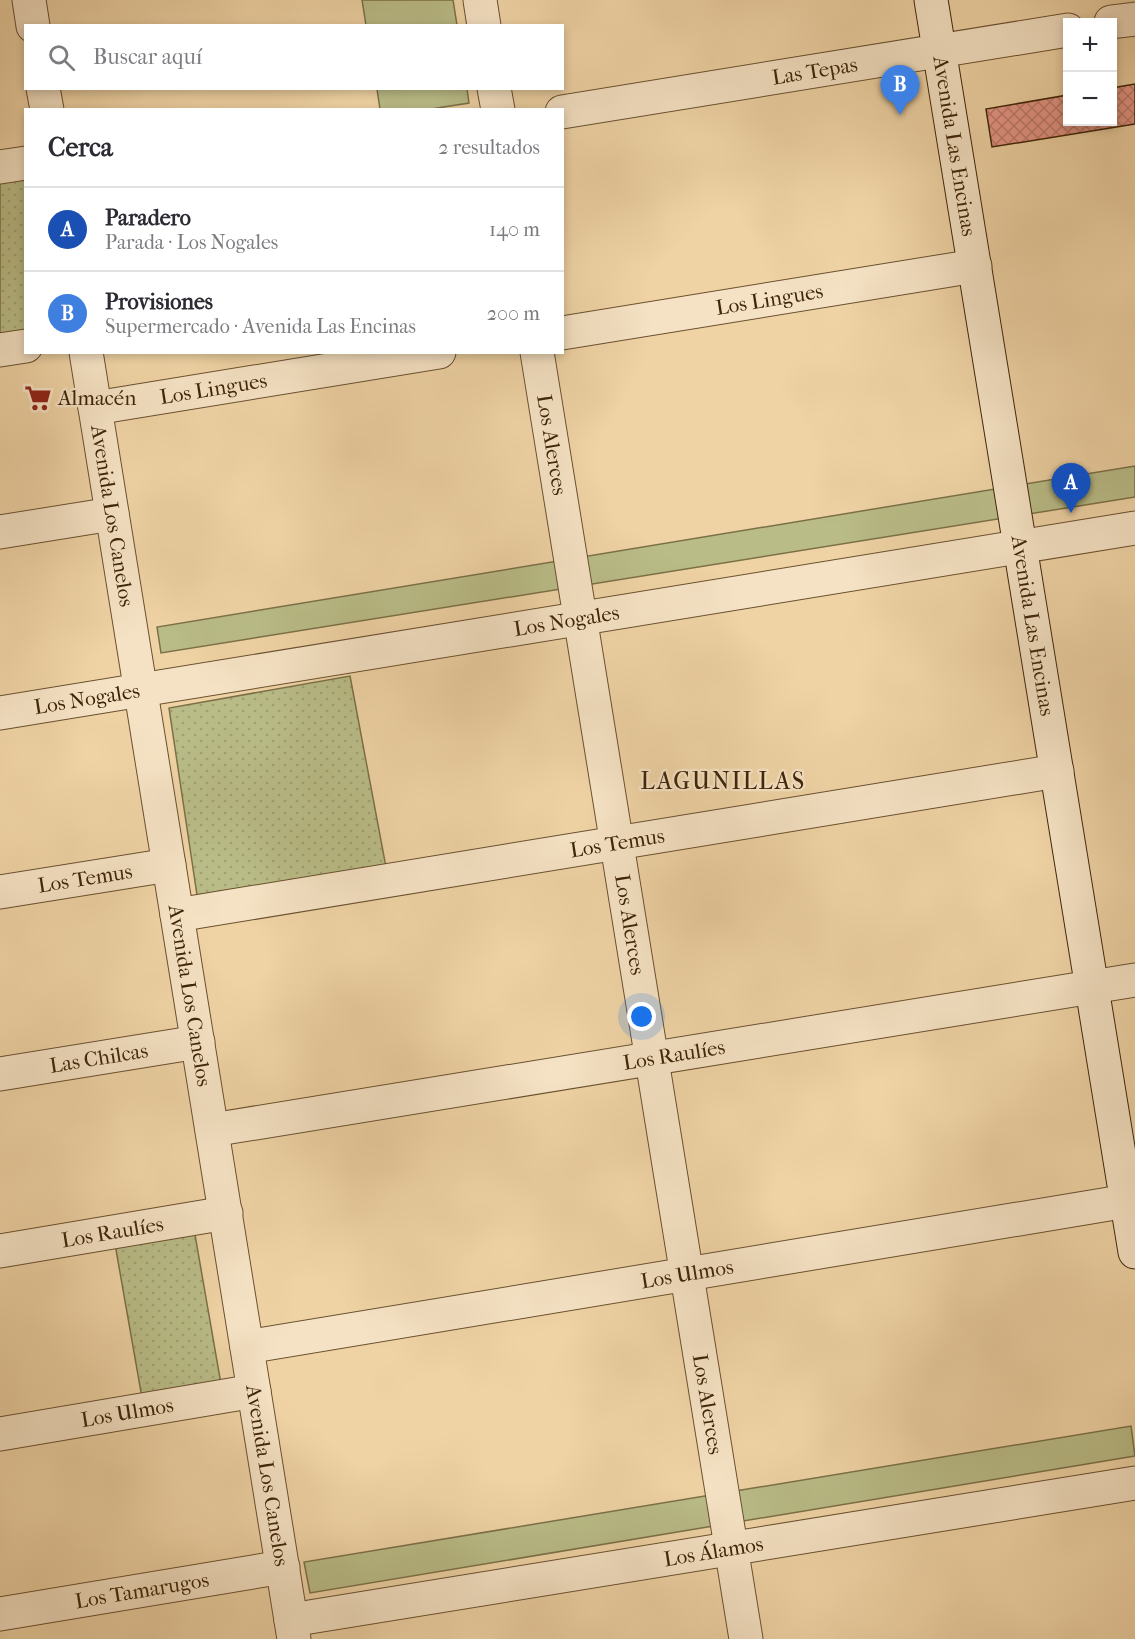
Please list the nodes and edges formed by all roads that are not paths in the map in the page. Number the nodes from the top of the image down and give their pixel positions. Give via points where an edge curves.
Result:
1 (29, 0) edge
2 (480, 0) edge
3 (931, 0) edge
4 (1135, 19) edge
5 (1117, 21) edge
6 (33, 24) edge
7 (484, 24) edge
8 (1063, 31) edge
9 (939, 50) junction
10 (43, 90) edge
11 (494, 90) edge
12 (47, 108) edge
13 (498, 108) edge
14 (564, 112) edge
15 (24, 163) edge
16 (0, 167) edge
17 (975, 266) junction
18 (564, 333) edge
19 (24, 346) edge
20 (0, 350) edge
21 (86, 354) edge
22 (427, 354) edge
23 (537, 354) edge
24 (95, 408) junction
25 (112, 514) junction
26 (1135, 528) edge
27 (0, 532) edge
28 (1020, 547) junction
29 (580, 618) junction
30 (141, 690) junction
31 (0, 713) edge
32 (1057, 771) junction
33 (617, 843) junction
34 (169, 865) junction
35 (0, 892) edge
36 (177, 915) junction
37 (1135, 980) edge
38 (1092, 987) junction
39 (198, 1042) junction
40 (652, 1058) junction
41 (0, 1074) edge
42 (212, 1130) junction
43 (1127, 1201) junction
44 (226, 1213) junction
45 (0, 1251) edge
46 (1135, 1252) edge
47 (687, 1274) junction
48 (247, 1347) junction
49 (255, 1391) junction
50 (0, 1434) edge
51 (1135, 1483) edge
52 (731, 1548) junction
53 (283, 1567) junction
54 (0, 1614) edge
55 (293, 1629) edge
56 (746, 1639) edge

1 - 6 street
2 - 7 street
3 - 9 street, Avenida Las Encinas
4 - 5 street
8 - 9 street, Las Tepas
9 - 14 street, Las Tepas
9 - 17 street, Avenida Las Encinas
10 - 12 street
11 - 13 street
15 - 16 street
17 - 18 street, Los Lingues
17 - 28 street, Avenida Las Encinas
19 - 20 street
21 - 24 street, Avenida Los Canelos
22 - 24 street, Los Lingues
23 - 29 street, Los Alerces
24 - 25 street, Avenida Los Canelos
25 - 27 street
25 - 30 street, Avenida Los Canelos
26 - 28 street, Los Nogales
28 - 29 street, Los Nogales
28 - 32 street, Avenida Las Encinas
29 - 30 street, Los Nogales
29 - 33 street, Los Alerces
30 - 31 street, Los Nogales
30 - 34 street, Avenida Los Canelos
32 - 33 street, Los Temus
32 - 38 street, Avenida Las Encinas
33 - 36 street, Los Temus
33 - 40 street, Los Alerces
34 - 35 street, Los Temus
34 - 36 street, Avenida Los Canelos
36 - 39 street, Avenida Los Canelos
37 - 38 street, Los Raulíes
38 - 40 street, Los Raulíes
38 - 43 street, Avenida Las Encinas
39 - 41 street, Las Chilcas
39 - 42 street, Avenida Los Canelos
40 - 42 street, Los Raulíes
40 - 47 street, Los Alerces
42 - 44 street, Avenida Los Canelos
43 - 46 street, Avenida Las Encinas
43 - 47 street, Los Ulmos
44 - 45 street, Los Raulíes
44 - 48 street, Avenida Los Canelos
47 - 48 street, Los Ulmos
47 - 52 street, Los Alerces
48 - 49 street, Avenida Los Canelos
49 - 50 street, Los Ulmos
49 - 53 street, Avenida Los Canelos
51 - 52 street, Los Álamos
52 - 55 street, Los Álamos
52 - 56 street, Los Alerces
53 - 54 street, Los Tamarugos
53 - 55 street, Avenida Los Canelos

